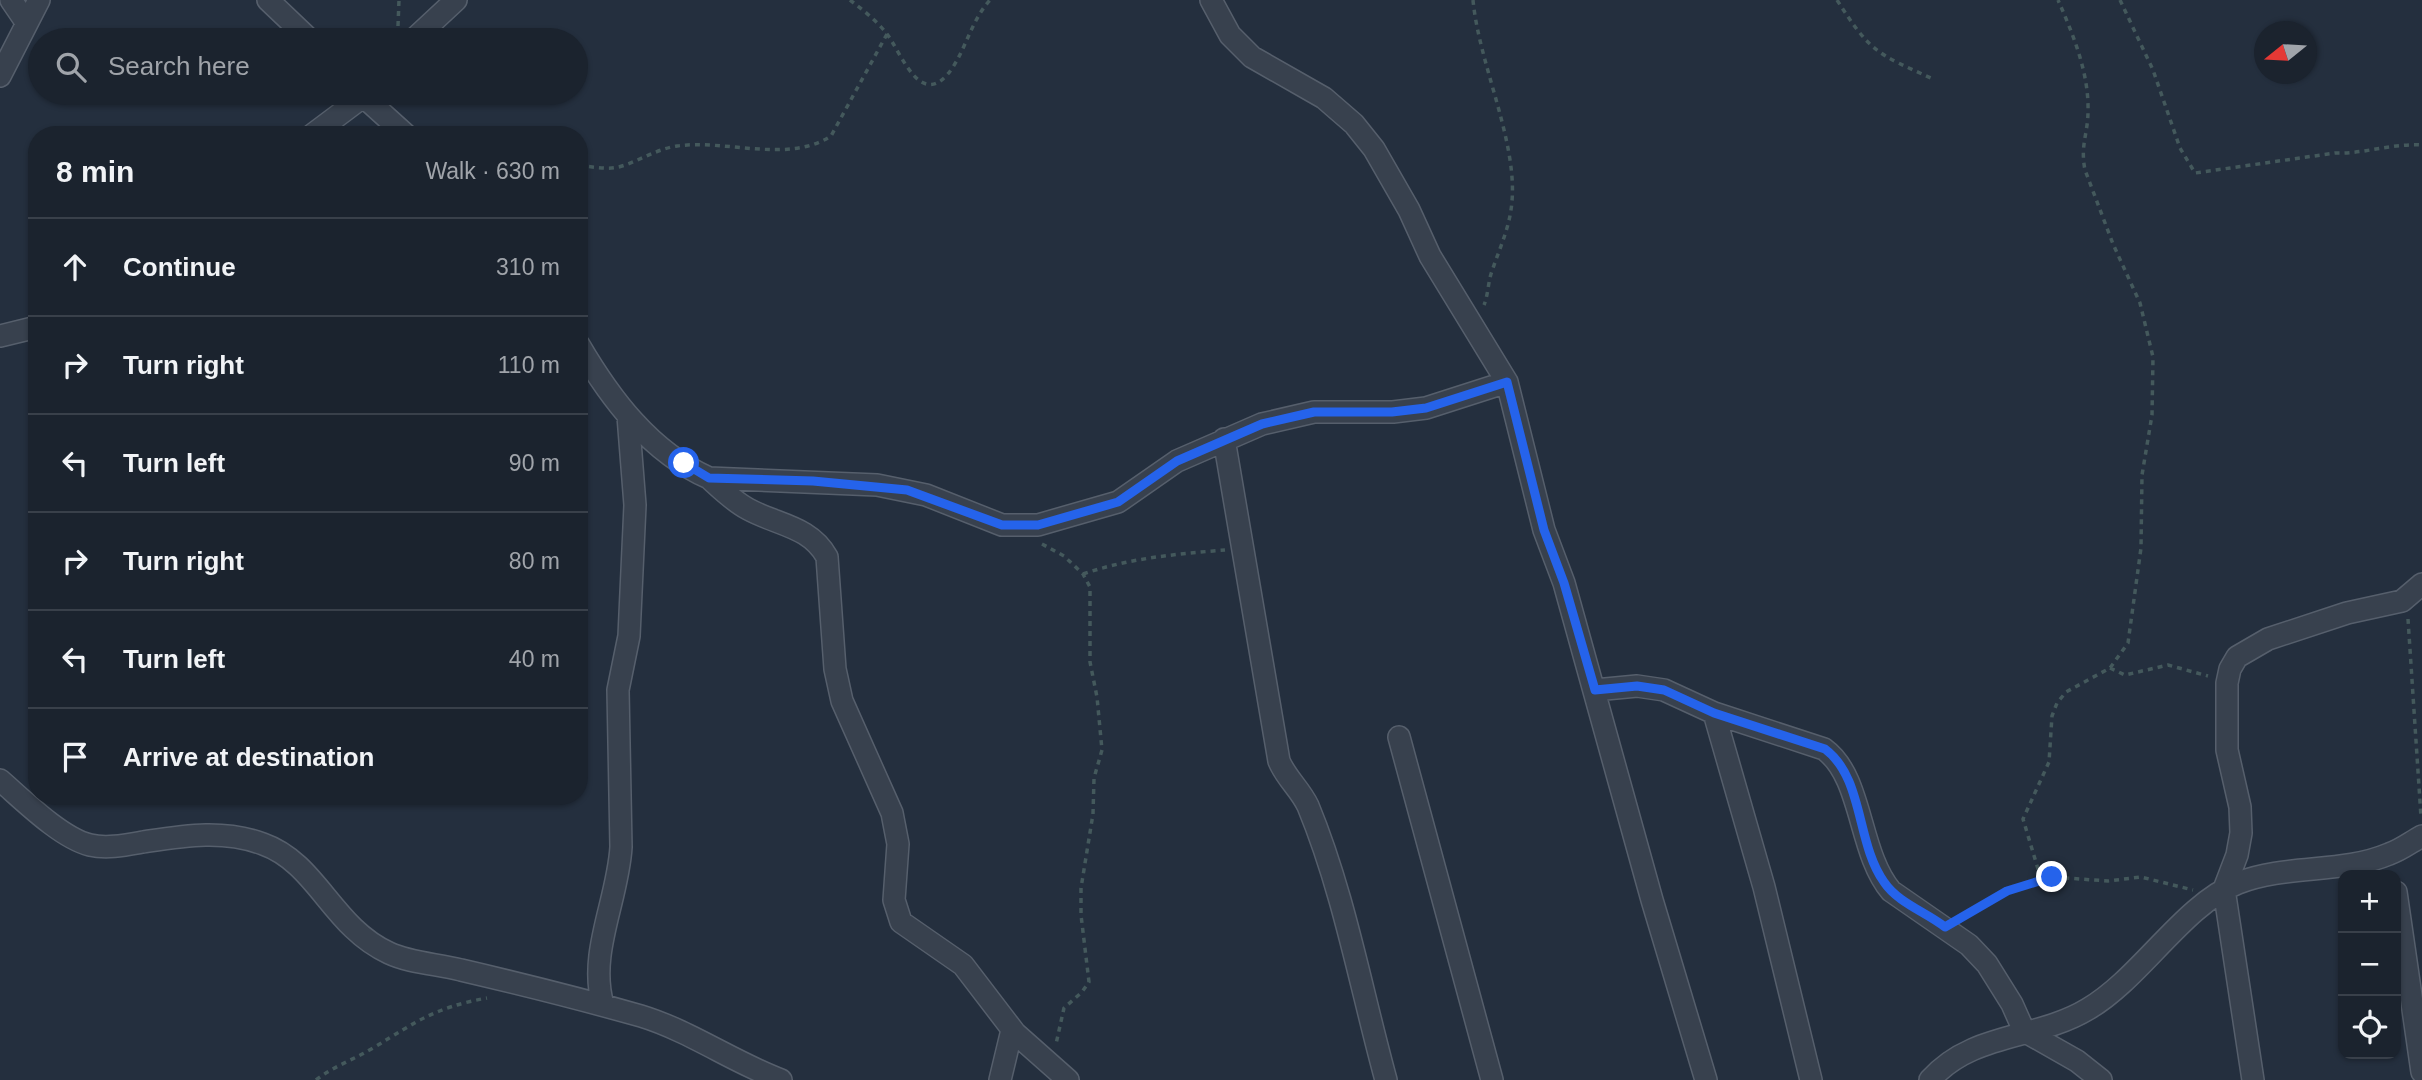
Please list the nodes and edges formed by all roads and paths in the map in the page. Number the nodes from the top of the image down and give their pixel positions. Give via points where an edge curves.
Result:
1 (11, 0) edge
2 (39, 0) edge
3 (268, 0) edge
4 (399, 0) edge
5 (456, 0) edge
6 (850, 0) edge
7 (990, 0) edge
8 (1211, 0) edge
9 (1473, 0) edge
10 (1837, 0) edge
11 (2058, 0) edge
12 (2120, 0) edge
13 (26, 22) junction
14 (297, 28) edge
15 (404, 28) edge
16 (414, 28) edge
17 (887, 34) junction
18 (0, 76) edge
19 (1933, 79) dead end
20 (352, 105) edge
21 (376, 105) edge
22 (324, 126) edge
23 (397, 126) edge
24 (2422, 145) edge
25 (588, 167) edge
26 (28, 329) edge
27 (1476, 331) junction
28 (0, 336) edge
29 (588, 360) edge
30 (1507, 382) junction
31 (628, 416) junction
32 (1224, 439) junction
33 (709, 478) junction
34 (1010, 525) junction
35 (1243, 549) junction
36 (1083, 574) junction
37 (2415, 591) edge
38 (2110, 668) junction
39 (2227, 683) junction
40 (1595, 690) junction
41 (1714, 713) junction
42 (1399, 737) dead end
43 (0, 780) edge
44 (28, 802) edge
45 (32, 805) edge
46 (2422, 836) edge
47 (2392, 865) edge
48 (2041, 879) junction
49 (2219, 892) junction
50 (1945, 927) junction
51 (2401, 927) edge
52 (497, 996) dead end
53 (603, 1005) junction
54 (1012, 1030) junction
55 (2024, 1031) junction
56 (2422, 1072) edge
57 (1060, 1074) edge
58 (316, 1080) edge
59 (780, 1080) edge
60 (1000, 1080) edge
61 (1386, 1080) edge
62 (1492, 1080) edge
63 (1706, 1080) edge
64 (1811, 1080) edge
65 (1930, 1080) edge
66 (2101, 1080) edge
67 (2253, 1080) edge

1 - 13 street
2 - 13 street
3 - 14 street
4 - 15 path
5 - 16 street
6 - 17 path
7 - 17 path via 951,70 939,81 920,82 912,75
8 - 27 street via 1230,35 1252,57 1324,98 1354,124 1374,149
9 - 27 path via 1483,61 1503,132 1512,200
10 - 19 path via 1866,43 1881,56
11 - 38 path via 2088,96 2082,144 2085,170 2140,303 2153,357 2132,631
12 - 24 path via 2153,70 2180,148 2195,173 2400,144
13 - 18 street
17 - 25 path via 831,136 822,142 775,149 679,146 623,166
20 - 22 street
21 - 23 street
26 - 28 street
27 - 30 street
29 - 31 street
30 - 32 street via 1426,408 1314,412
30 - 40 street via 1544,530
31 - 33 street via 695,472
31 - 53 street via 635,505 629,636 618,690 620,870 597,982
32 - 34 street via 1177,461 1118,502 1038,525
32 - 35 street
33 - 34 street via 877,485 926,495 984,520
33 - 54 street via 748,509 805,533 820,546 829,572 835,669 842,701 896,829 897,915 906,928 963,965
34 - 36 path via 1064,556
35 - 36 path via 1149,556
35 - 61 street via 1279,761 1298,788 1315,826
36 - 57 path via 1090,587 1090,662 1102,750 1094,778 1081,888 1088,982 1061,1015
37 - 39 street via 2268,639 2237,657
37 - 46 path
38 - 39 path via 2125,674 2168,665
38 - 48 path via 2066,692 2052,716 2049,762 2023,818
39 - 49 street via 2227,750 2241,832 2237,855
40 - 41 street via 1637,686 1664,690
40 - 63 street
41 - 50 street via 1832,755 1849,785 1882,881
41 - 64 street via 1764,887
42 - 62 street
43 - 44 street
45 - 53 street via 89,845 210,834 265,844 295,861 346,924 393,955
46 - 47 street
47 - 49 street via 2345,864 2270,873
48 - 49 path via 2141,877
48 - 50 path via 2007,891
49 - 55 street via 2147,961 2088,1009
49 - 67 street
50 - 55 street via 1987,964
51 - 56 street
52 - 58 path via 443,1007 363,1054 335,1065
53 - 59 street via 682,1031
54 - 57 street
54 - 60 street
55 - 65 street via 1959,1056
55 - 66 street

